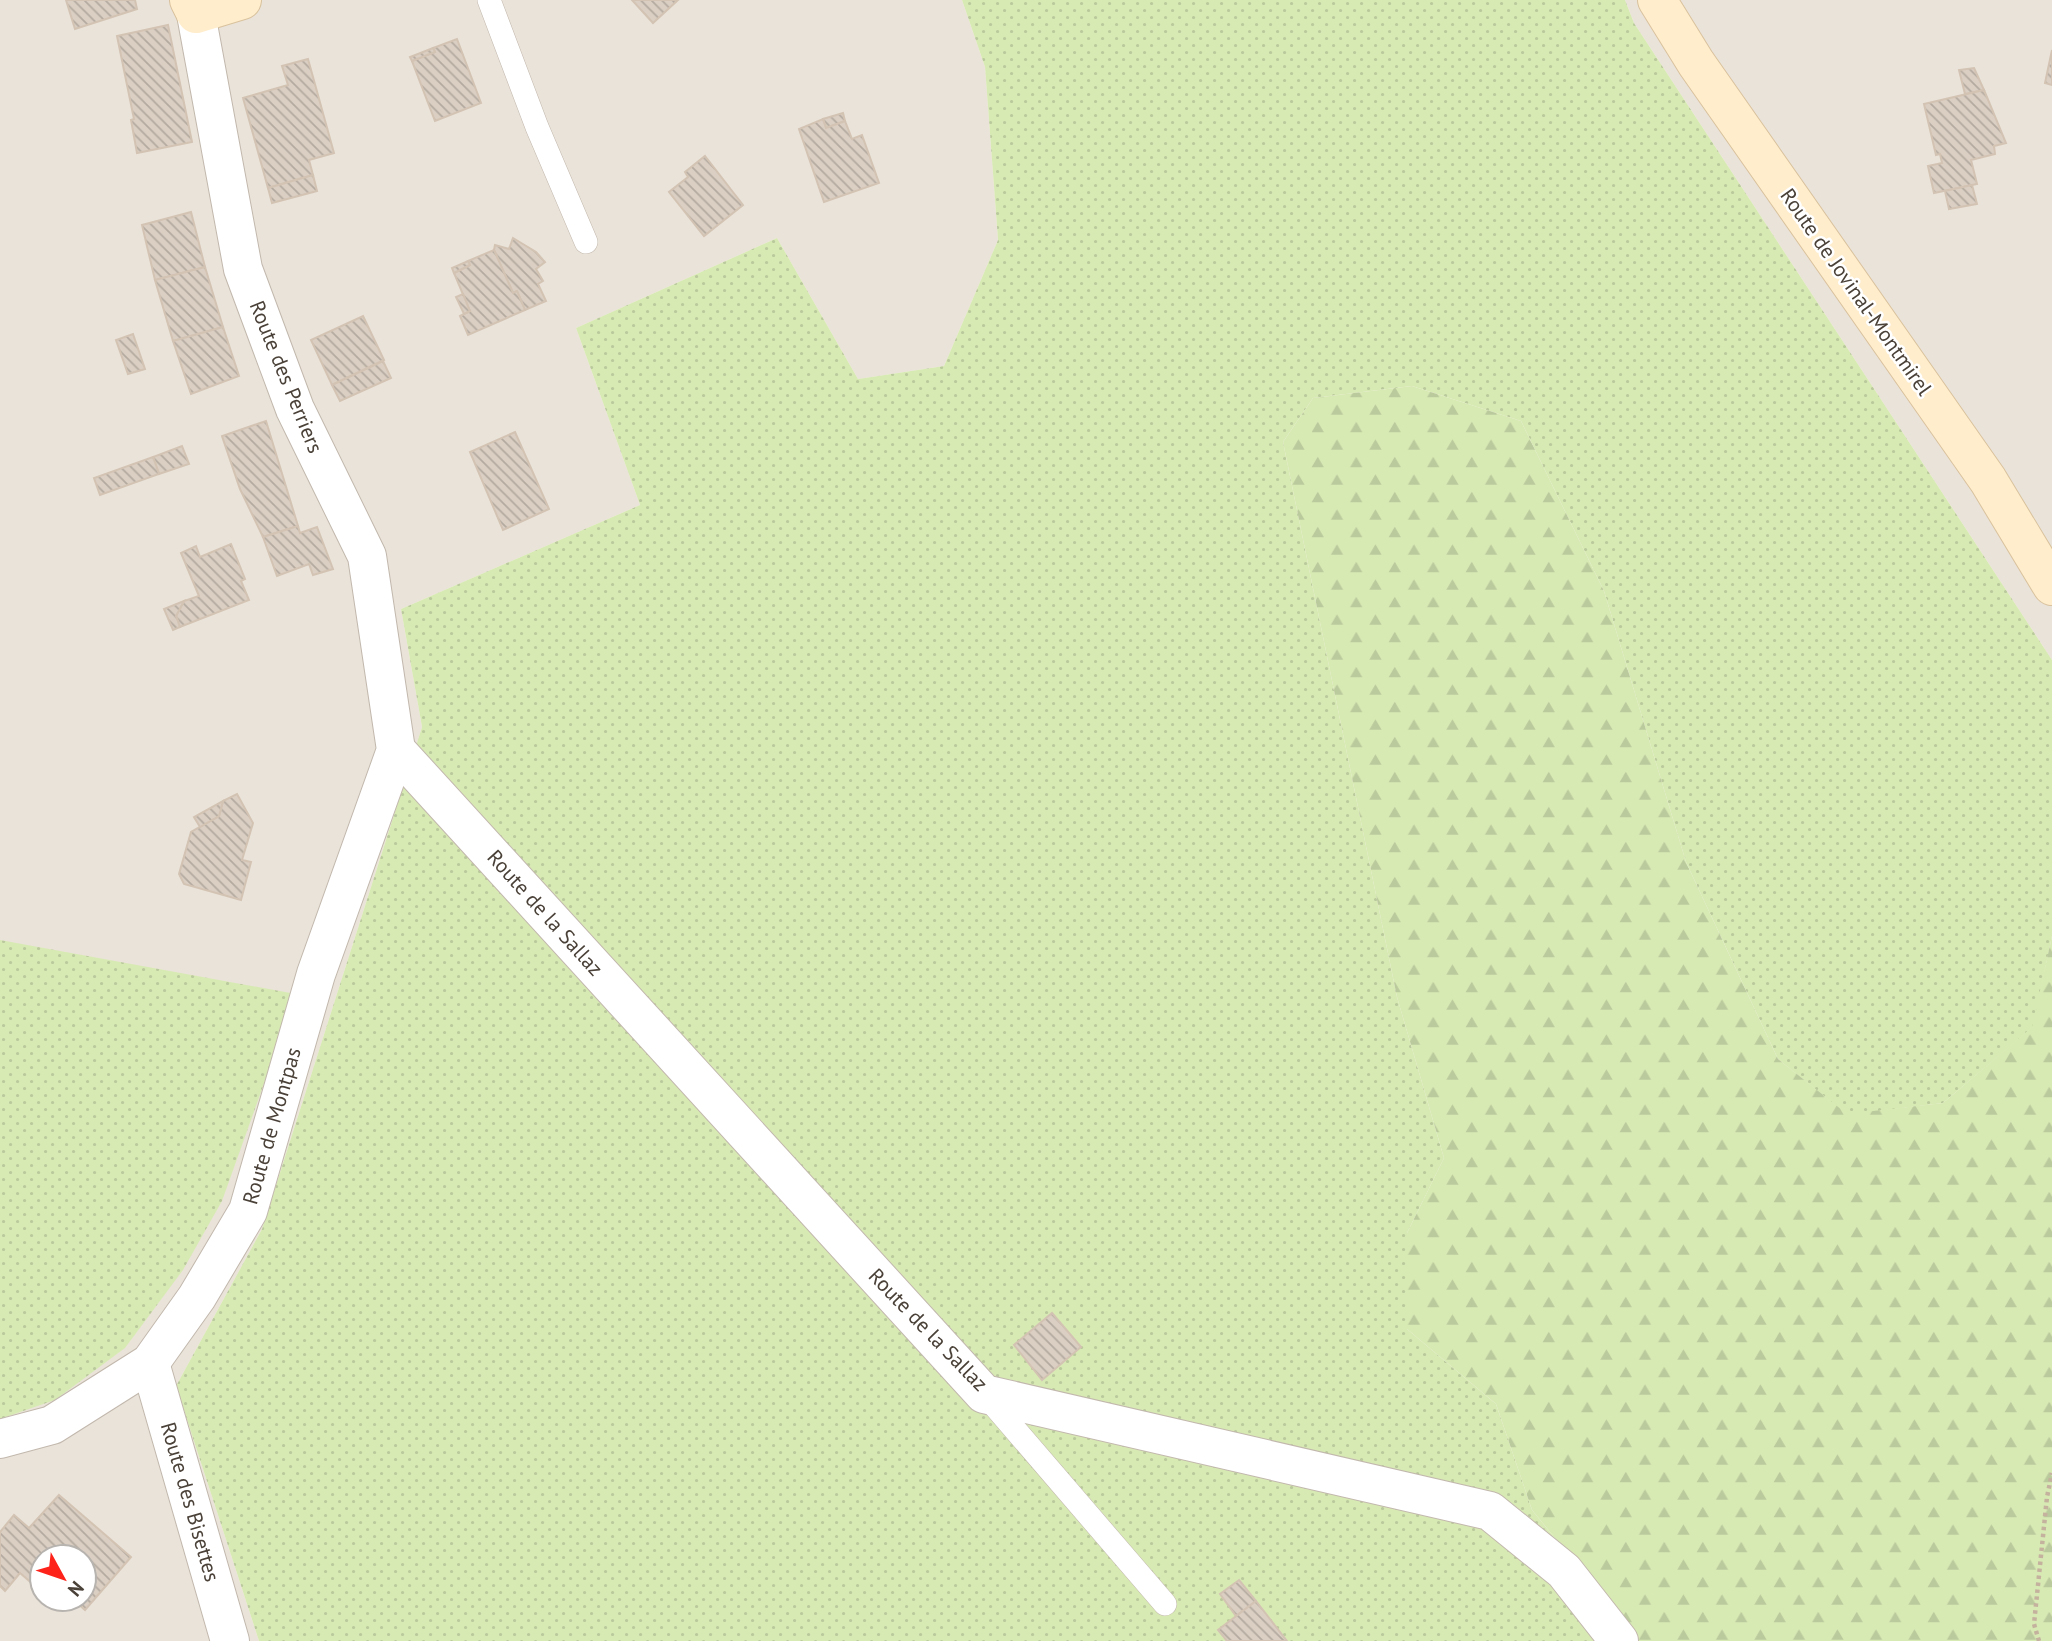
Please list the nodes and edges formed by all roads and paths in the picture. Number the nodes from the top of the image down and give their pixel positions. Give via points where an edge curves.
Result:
1 (242, 0) edge
2 (489, 0) edge
3 (1657, 0) edge
4 (192, 7) edge
5 (586, 243) dead end
6 (2052, 586) edge
7 (396, 750) junction
8 (150, 1363) junction
9 (984, 1394) junction
10 (0, 1439) edge
11 (2052, 1473) edge
12 (1165, 1604) dead end
13 (230, 1641) edge
14 (1619, 1641) edge
15 (2039, 1641) edge

1 - 4 street
2 - 5 lane
3 - 6 street, Route de Jovinal-Montmirel via 1696,63 1988,480
4 - 7 street, Route des Perriers via 243,269 295,409 367,556
7 - 8 street, Route de Montpas via 316,974 248,1211 197,1297
7 - 9 street, Route de la Sallaz
8 - 10 street, Route de Montpas via 51,1425
8 - 13 street, Route des Bisettes
9 - 12 lane
9 - 14 street, Route de la Sallaz via 1490,1511 1564,1571
11 - 15 path via 2034,1624

